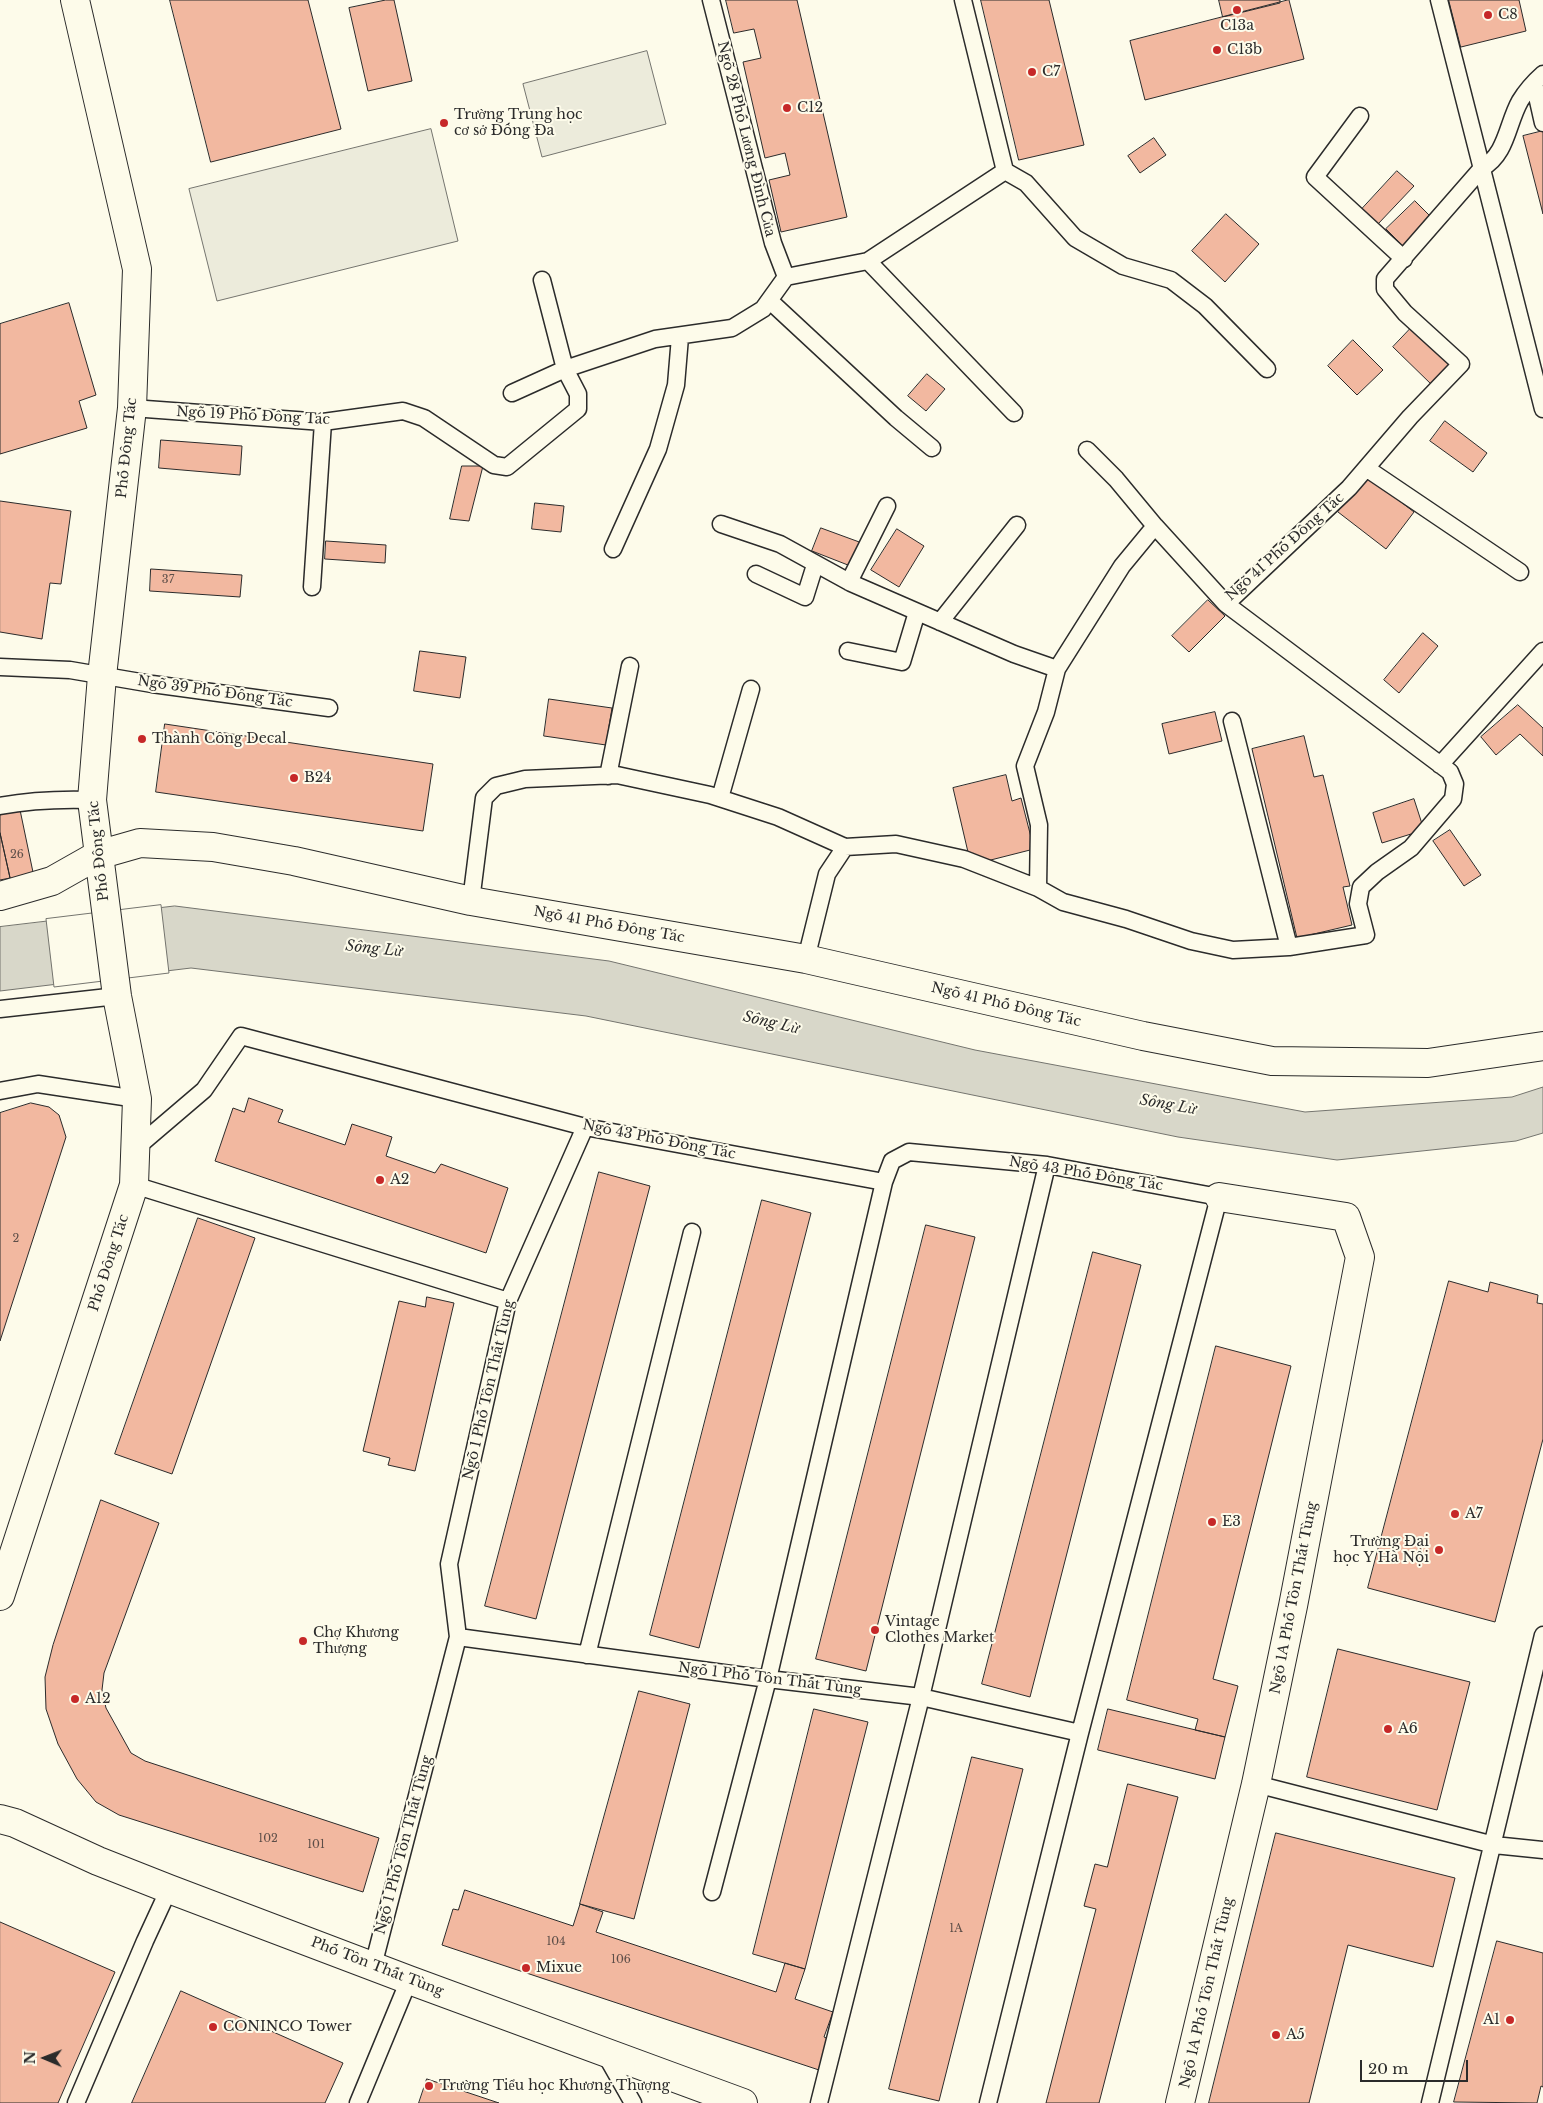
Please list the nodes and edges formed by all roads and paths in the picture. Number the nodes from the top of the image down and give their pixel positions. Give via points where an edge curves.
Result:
1 (75, 0) edge
2 (711, 0) edge
3 (964, 0) edge
4 (1439, 0) edge
5 (1539, 79) edge
6 (1360, 116) dead end
7 (1543, 123) edge
8 (1482, 168) junction
9 (1005, 170) junction
10 (1404, 259) junction
11 (868, 261) junction
12 (786, 277) junction
13 (542, 280) dead end
14 (770, 300) junction
15 (680, 336) junction
16 (565, 369) junction
17 (1267, 369) dead end
18 (512, 392) dead end
19 (132, 408) junction
20 (1543, 409) edge
21 (1014, 413) dead end
22 (324, 422) junction
23 (932, 448) dead end
24 (1087, 450) dead end
25 (1366, 468) junction
26 (887, 506) dead end
27 (721, 524) dead end
28 (1016, 525) dead end
29 (1154, 526) junction
30 (613, 549) dead end
31 (815, 565) junction
32 (1520, 572) dead end
33 (756, 574) dead end
34 (849, 582) junction
35 (312, 587) dead end
36 (1226, 604) junction
37 (917, 612) junction
38 (940, 622) junction
39 (1543, 651) edge
40 (848, 652) dead end
41 (630, 666) dead end
42 (0, 667) edge
43 (1057, 668) junction
44 (102, 676) junction
45 (751, 689) dead end
46 (329, 708) dead end
47 (1232, 721) dead end
48 (1440, 765) junction
49 (608, 776) junction
50 (720, 798) junction
51 (92, 800) junction
52 (0, 806) edge
53 (845, 847) junction
54 (98, 855) junction
55 (1038, 888) junction
56 (0, 896) edge
57 (471, 901) junction
58 (1289, 947) junction
59 (806, 959) junction
60 (118, 996) junction
61 (0, 1009) edge
62 (1543, 1046) edge
63 (0, 1091) edge
64 (137, 1099) junction
65 (585, 1127) junction
66 (136, 1148) junction
67 (1047, 1165) junction
68 (884, 1182) junction
69 (134, 1185) junction
70 (1219, 1197) junction
71 (692, 1232) dead end
72 (508, 1301) junction
73 (0, 1596) edge
74 (1543, 1635) edge
75 (458, 1637) junction
76 (587, 1655) junction
77 (768, 1679) junction
78 (921, 1698) junction
79 (1080, 1733) junction
80 (1256, 1784) junction
81 (5, 1816) edge
82 (1494, 1845) junction
83 (1543, 1850) edge
84 (169, 1888) junction
85 (712, 1892) dead end
86 (373, 1966) junction
87 (409, 1980) junction
88 (603, 2050) junction
89 (76, 2103) edge
90 (358, 2103) edge
91 (633, 2103) edge
92 (744, 2103) edge
93 (819, 2103) edge
94 (988, 2103) edge
95 (1180, 2103) edge
96 (1430, 2103) edge

1 - 19 street, Phố Đông Tác via 137,269
2 - 12 lane, Ngõ 28 Phố Lương Đình Của via 773,243
3 - 9 lane
4 - 8 lane
5 - 7 lane
5 - 8 lane, Ngõ 41 Phố Đông Tác via 1520,101 1499,153
6 - 10 lane via 1315,176
8 - 10 lane, Ngõ 41 Phố Đông Tác
8 - 20 lane
9 - 11 lane
9 - 17 lane via 1026,183 1075,238 1123,266 1171,280 1205,306
10 - 25 lane, Ngõ 41 Phố Đông Tác via 1385,279 1384,289 1405,313 1461,364
11 - 12 lane
11 - 21 lane
12 - 14 lane
13 - 16 lane
14 - 15 lane via 763,309 732,328
14 - 23 lane
15 - 16 lane via 655,340
15 - 30 lane via 676,385 658,450
16 - 18 lane
16 - 22 lane, Ngõ 19 Phố Đông Tác via 578,394 578,409 507,467 494,465 424,418 403,411
19 - 22 lane, Ngõ 19 Phố Đông Tác
19 - 44 street, Phố Đông Tác
22 - 35 lane
24 - 29 lane, Ngõ 41 Phố Đông Tác via 1116,479
25 - 32 lane
25 - 36 lane, Ngõ 41 Phố Đông Tác via 1349,488
26 - 34 lane
27 - 31 lane via 780,544
28 - 38 lane
29 - 36 lane, Ngõ 41 Phố Đông Tác
29 - 43 lane via 1122,566
31 - 33 lane via 805,597
31 - 34 lane
34 - 37 lane
36 - 48 lane
37 - 38 lane
37 - 40 lane via 902,662
38 - 43 lane via 1014,654
39 - 48 lane
41 - 49 lane
42 - 44 lane, Ngõ 39 Phố Đông Tác via 70,670
43 - 55 lane via 1046,712 1025,766 1039,825
44 - 46 lane, Ngõ 39 Phố Đông Tác
44 - 51 street, Phố Đông Tác
45 - 50 lane
47 - 58 lane
48 - 58 lane via 1450,772 1455,784 1453,799 1411,848 1361,887 1358,904 1366,935
49 - 50 lane via 617,775
49 - 57 lane via 525,779 496,786 484,798
50 - 53 lane via 778,817
51 - 52 lane via 36,800
51 - 54 street, Phố Đông Tác
53 - 55 lane via 896,844 964,859
53 - 59 lane via 827,874
54 - 56 street, Ngõ 41 Phố Đông Tác via 52,881
54 - 57 street, Ngõ 41 Phố Đông Tác via 140,843 213,847 294,861
54 - 60 street, Phố Đông Tác
55 - 58 lane via 1063,902 1199,943 1233,950
57 - 59 street, Ngõ 41 Phố Đông Tác
59 - 62 street, Ngõ 41 Phố Đông Tác via 1143,1036 1272,1061 1428,1063
60 - 61 lane
60 - 64 street, Phố Đông Tác
63 - 64 lane via 38,1084
64 - 66 street, Phố Đông Tác
65 - 66 lane, Ngõ 43 Phố Đông Tác via 241,1036 204,1090
65 - 68 lane, Ngõ 43 Phố Đông Tác
65 - 72 lane, Ngõ 1 Phố Tôn Thất Tùng
66 - 69 street, Phố Đông Tác
67 - 68 lane, Ngõ 43 Phố Đông Tác via 909,1152 892,1160
67 - 70 lane, Ngõ 43 Phố Đông Tác
67 - 78 lane
68 - 77 lane
69 - 72 lane
69 - 73 street, Phố Đông Tác
70 - 79 lane
70 - 80 street, Ngõ 1A Phố Tôn Thất Tùng via 1346,1217 1360,1257 1294,1606
71 - 76 lane
72 - 75 lane, Ngõ 1 Phố Tôn Thất Tùng via 449,1564
74 - 82 lane
75 - 76 lane, Ngõ 1 Phố Tôn Thất Tùng
75 - 86 lane, Ngõ 1 Phố Tôn Thất Tùng
76 - 77 lane, Ngõ 1 Phố Tôn Thất Tùng
77 - 78 lane, Ngõ 1 Phố Tôn Thất Tùng
77 - 85 lane
78 - 79 lane, Ngõ 1 Phố Tôn Thất Tùng
78 - 93 lane
79 - 94 lane
80 - 82 lane
80 - 95 street, Ngõ 1A Phố Tôn Thất Tùng
81 - 84 street, Phố Tôn Thất Tùng via 98,1861
82 - 83 lane
82 - 96 lane
84 - 86 street, Phố Tôn Thất Tùng
84 - 89 lane
86 - 87 street, Phố Tôn Thất Tùng
87 - 88 street, Phố Tôn Thất Tùng
87 - 90 lane
88 - 91 lane
88 - 92 street, Phố Tôn Thất Tùng

